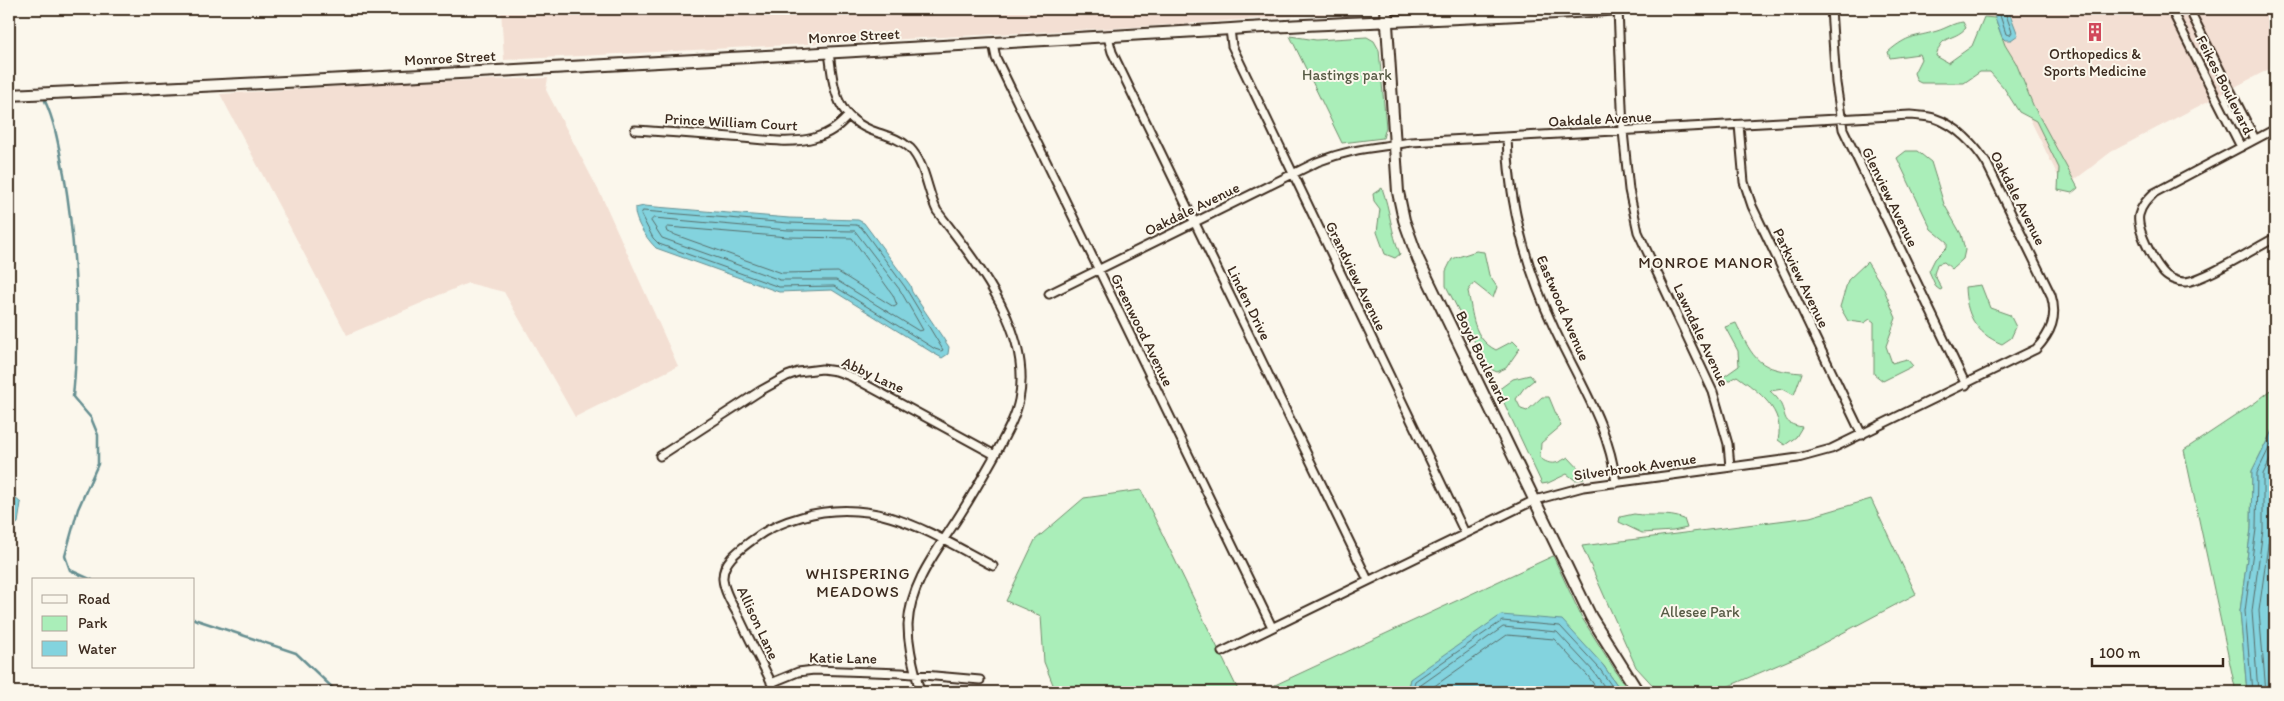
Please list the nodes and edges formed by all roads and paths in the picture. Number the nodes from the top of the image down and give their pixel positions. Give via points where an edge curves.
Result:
1 (1386, 9) edge
2 (1619, 9) edge
3 (1831, 9) edge
4 (2171, 9) edge
5 (2189, 9) edge
6 (1387, 21) junction
7 (1230, 29) junction
8 (1108, 36) junction
9 (993, 43) junction
10 (830, 52) junction
11 (9, 95) edge
12 (848, 116) junction
13 (1841, 119) junction
14 (1739, 125) junction
15 (2275, 129) edge
16 (635, 130) dead end
17 (1623, 131) junction
18 (1507, 137) junction
19 (2255, 139) junction
20 (1396, 145) junction
21 (2241, 147) junction
22 (1292, 174) junction
23 (1195, 222) junction
24 (2275, 238) edge
25 (1098, 270) junction
26 (1049, 294) dead end
27 (2052, 328) joint
28 (1966, 385) junction
29 (1862, 435) junction
30 (995, 455) junction
31 (660, 456) dead end
32 (1730, 467) junction
33 (1616, 483) junction
34 (1535, 500) junction
35 (1466, 533) junction
36 (943, 540) junction
37 (993, 566) dead end
38 (1368, 580) junction
39 (1272, 626) junction
40 (1222, 652) dead end
41 (916, 675) junction
42 (980, 680) dead end
43 (771, 683) junction
44 (776, 692) edge
45 (920, 692) edge
46 (1638, 692) edge

1 - 6 main road, Boyd Boulevard
2 - 6 main road, Monroe Street
2 - 17 street, Lawndale Avenue
3 - 13 street, Glenview Avenue
4 - 21 street, Feikes Boulevard
5 - 19 street, Feikes Boulevard
6 - 7 main road, Monroe Street
6 - 20 main road, Boyd Boulevard
7 - 8 main road, Monroe Street
7 - 22 street, Grandview Avenue via 1232,46
8 - 9 main road, Monroe Street
8 - 23 street, Linden Drive via 1112,52
9 - 10 main road, Monroe Street
9 - 25 street, Greenwood Avenue via 996,58
10 - 11 main road, Monroe Street
10 - 12 street via 839,103
12 - 16 street, Prince William Court via 838,128 812,139 798,140
12 - 30 street via 865,128 902,142 918,158 937,211 987,278 1011,327 1017,350 1020,390 1012,420
13 - 14 street, Oakdale Avenue
13 - 27 street, Oakdale Avenue via 1910,115 1934,118 1972,144 1988,164 2052,295 2055,307
13 - 28 street, Glenview Avenue via 1852,150
14 - 17 street, Oakdale Avenue
14 - 29 street, Parkview Avenue via 1744,182 1752,206
15 - 19 street
17 - 18 street, Oakdale Avenue
17 - 32 street, Lawndale Avenue via 1629,190 1638,232 1713,392 1728,444
18 - 20 street, Oakdale Avenue
18 - 33 street, Eastwood Avenue via 1513,195 1527,259 1554,328 1608,441
19 - 21 street
20 - 22 street, Oakdale Avenue via 1340,152
20 - 34 main road, Boyd Boulevard via 1398,192 1418,259
21 - 24 street via 2154,193 2141,208 2138,217 2140,231 2162,272 2181,282 2201,277
22 - 23 street, Oakdale Avenue
22 - 35 street, Grandview Avenue
23 - 25 street, Oakdale Avenue
23 - 38 street, Linden Drive
25 - 26 street, Oakdale Avenue
25 - 39 street, Greenwood Avenue
27 - 28 street, Silverbrook Avenue via 2036,349
28 - 29 street, Silverbrook Avenue
29 - 32 street, Silverbrook Avenue via 1814,454
30 - 31 street, Abby Lane via 850,376 822,369 798,372 775,381
30 - 36 street
32 - 33 street, Silverbrook Avenue
33 - 34 street, Silverbrook Avenue via 1583,487
34 - 35 street, Silverbrook Avenue
34 - 46 main road, Boyd Boulevard via 1591,617
35 - 38 street, Silverbrook Avenue
36 - 37 street, Allison Lane
36 - 41 street via 925,568 912,599 908,626
36 - 43 street, Allison Lane via 887,515 830,510 778,524 742,548 726,565 723,581
38 - 39 street, Silverbrook Avenue
39 - 40 street, Silverbrook Avenue
41 - 42 street, Katie Lane
41 - 43 street, Katie Lane via 814,670 797,672
41 - 45 street
43 - 44 street, Allison Lane

